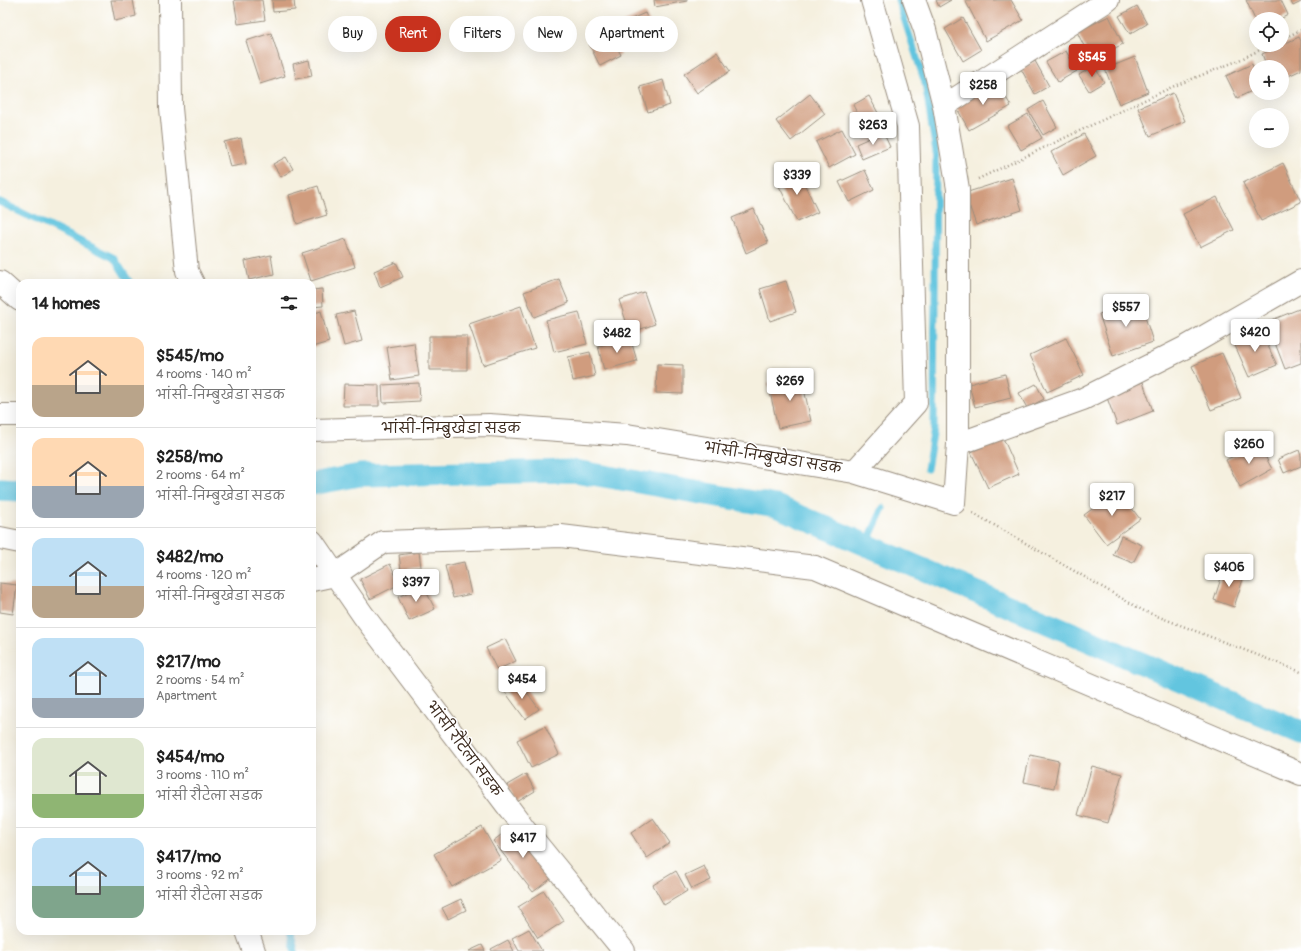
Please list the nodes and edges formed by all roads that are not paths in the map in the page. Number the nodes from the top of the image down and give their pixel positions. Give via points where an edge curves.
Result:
1 (170, 0) edge
2 (872, 0) edge
3 (914, 0) edge
4 (1108, 0) edge
5 (944, 106) junction
6 (191, 279) edge
7 (1301, 281) edge
8 (0, 282) edge
9 (16, 296) edge
10 (16, 415) edge
11 (0, 416) edge
12 (316, 430) edge
13 (958, 444) junction
14 (854, 472) junction
15 (0, 538) edge
16 (16, 541) edge
17 (316, 547) edge
18 (334, 575) junction
19 (316, 579) edge
20 (1301, 774) edge
21 (248, 935) edge
22 (254, 951) edge
23 (624, 951) edge

1 - 6 street via 170,108 187,271
2 - 14 street, भांसी-निम्बुखेडा सडक via 908,126 916,403
3 - 5 street via 925,30
4 - 5 street
5 - 13 street via 958,189
7 - 13 street via 1186,347 1083,399
8 - 9 street
10 - 11 street
12 - 14 street, भांसी-निम्बुखेडा सडक via 488,425 627,434
13 - 14 street via 954,503
15 - 16 street
17 - 18 street, भांसी रौटेला सडक
18 - 19 street
18 - 20 street via 383,542 561,536 814,567
18 - 23 street, भांसी रौटेला सडक via 524,828
21 - 22 street

